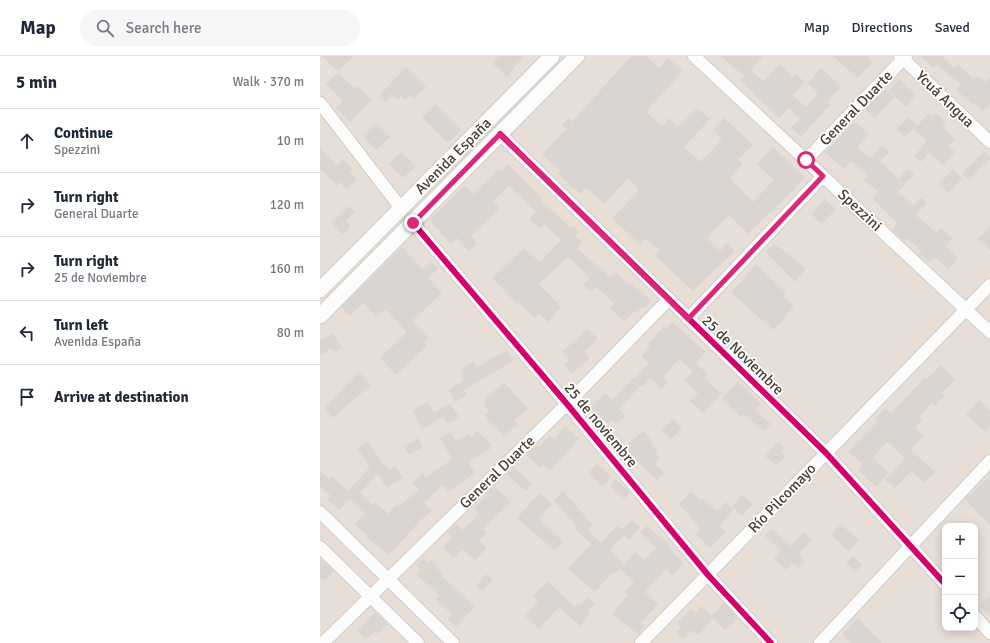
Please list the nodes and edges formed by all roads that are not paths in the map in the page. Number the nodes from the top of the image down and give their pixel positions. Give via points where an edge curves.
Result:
1 (552, 56) edge
2 (577, 56) edge
3 (694, 56) edge
4 (903, 57) edge
5 (320, 104) edge
6 (500, 134) junction
7 (990, 142) edge
8 (806, 160) junction
9 (823, 176) junction
10 (401, 208) junction
11 (413, 223) junction
12 (990, 284) edge
13 (320, 290) edge
14 (668, 300) junction
15 (966, 310) junction
16 (320, 316) edge
17 (688, 319) junction
18 (990, 332) edge
19 (567, 404) junction
20 (826, 453) junction
21 (990, 461) edge
22 (320, 512) edge
23 (911, 546) junction
24 (320, 547) edge
25 (708, 575) junction
26 (388, 579) junction
27 (942, 581) edge
28 (370, 596) junction
29 (978, 619) edge
30 (990, 633) edge
31 (323, 643) edge
32 (418, 643) edge
33 (453, 643) edge
34 (641, 643) edge
35 (771, 643) edge
36 (820, 643) edge

1 - 10 street, Avenida España
2 - 6 street, Avenida España
3 - 8 street, Spezzini
4 - 7 street, Ycuá Angua
4 - 8 street, General Duarte
5 - 10 street
6 - 11 street, Avenida España
6 - 14 street, 25 de Noviembre
8 - 9 street, Spezzini
9 - 15 street, Spezzini
9 - 17 street
10 - 13 street, Avenida España
11 - 16 street, Avenida España
11 - 19 street, 25 de noviembre
12 - 15 street, Río Pilcomayo
14 - 17 street, 25 de Noviembre
14 - 19 street, General Duarte
15 - 18 street, Spezzini
15 - 20 street, Río Pilcomayo
17 - 20 street, 25 de Noviembre
19 - 25 street, 25 de noviembre
19 - 26 street, General Duarte
20 - 23 street, 25 de Noviembre
20 - 25 street, Río Pilcomayo
21 - 23 street
22 - 26 street
23 - 27 street, 25 de Noviembre
23 - 36 street
24 - 28 street
25 - 34 street, Río Pilcomayo
25 - 35 street, 25 de noviembre
26 - 28 street, General Duarte
26 - 33 street
28 - 31 street, General Duarte
28 - 32 street
29 - 30 street

